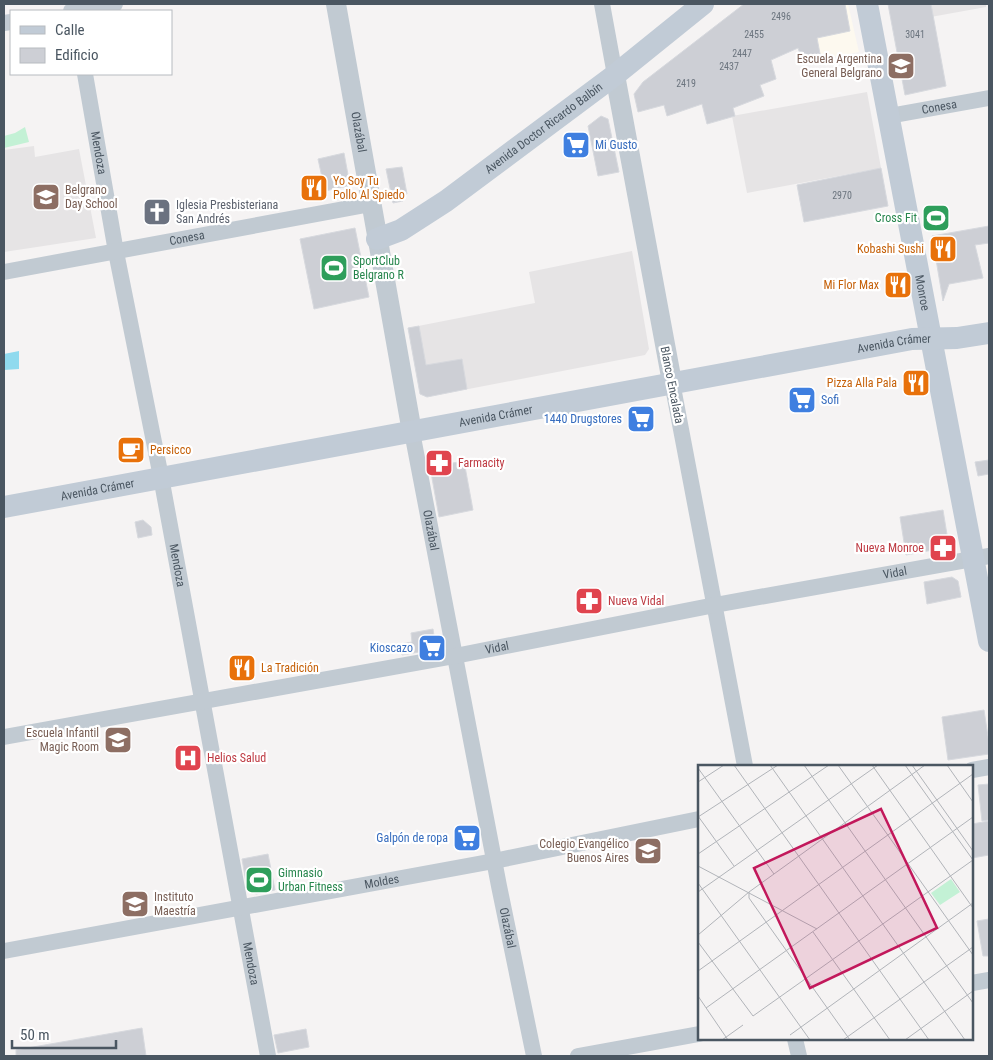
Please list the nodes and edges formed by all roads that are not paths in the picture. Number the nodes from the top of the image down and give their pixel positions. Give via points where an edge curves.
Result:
1 (115, 4) edge
2 (336, 4) edge
3 (602, 4) edge
4 (703, 4) edge
5 (867, 4) edge
6 (79, 10) edge
7 (85, 75) edge
8 (615, 75) junction
9 (989, 98) edge
10 (889, 116) junction
11 (371, 204) junction
12 (377, 239) junction
13 (116, 252) junction
14 (4, 272) edge
15 (989, 333) edge
16 (932, 339) junction
17 (672, 382) junction
18 (412, 432) junction
19 (161, 477) junction
20 (4, 507) edge
21 (982, 557) edge
22 (715, 605) junction
23 (989, 640) edge
24 (455, 656) junction
25 (202, 701) junction
26 (4, 737) edge
27 (745, 765) edge
28 (989, 767) edge
29 (973, 770) edge
30 (698, 819) edge
31 (494, 861) junction
32 (240, 907) junction
33 (4, 951) edge
34 (989, 980) edge
35 (973, 983) edge
36 (698, 1034) edge
37 (795, 1040) edge
38 (268, 1056) edge
39 (534, 1056) edge
40 (578, 1056) edge
41 (799, 1056) edge

1 - 6 street
2 - 11 street, Olazábal
3 - 8 street, Blanco Encalada
4 - 8 main road, Avenida Doctor Ricardo Balbín
5 - 10 main road, Monroe
7 - 13 street, Mendoza
8 - 12 main road, Avenida Doctor Ricardo Balbín via 421,218
8 - 17 street, Blanco Encalada
9 - 10 street, Conesa
10 - 16 main road, Monroe
11 - 12 street, Olazábal
11 - 13 street, Conesa
12 - 18 street, Olazábal
13 - 14 street, Conesa
13 - 19 street, Mendoza
15 - 16 main road, Avenida Crámer
16 - 17 main road, Avenida Crámer via 912,339
16 - 21 main road, Monroe
17 - 18 main road, Avenida Crámer
17 - 22 street, Blanco Encalada
18 - 19 main road, Avenida Crámer
18 - 24 street, Olazábal
19 - 20 main road, Avenida Crámer
19 - 25 street, Mendoza
21 - 22 street, Vidal
21 - 23 main road, Monroe
22 - 24 street, Vidal
22 - 27 street, Blanco Encalada
24 - 25 street, Vidal
24 - 31 street, Olazábal
25 - 26 street, Vidal
25 - 32 street, Mendoza
28 - 29 street
30 - 31 street, Moldes
31 - 32 street, Moldes
31 - 39 street, Olazábal
32 - 33 street, Moldes
32 - 38 street, Mendoza
34 - 35 street
36 - 40 street
37 - 41 street

